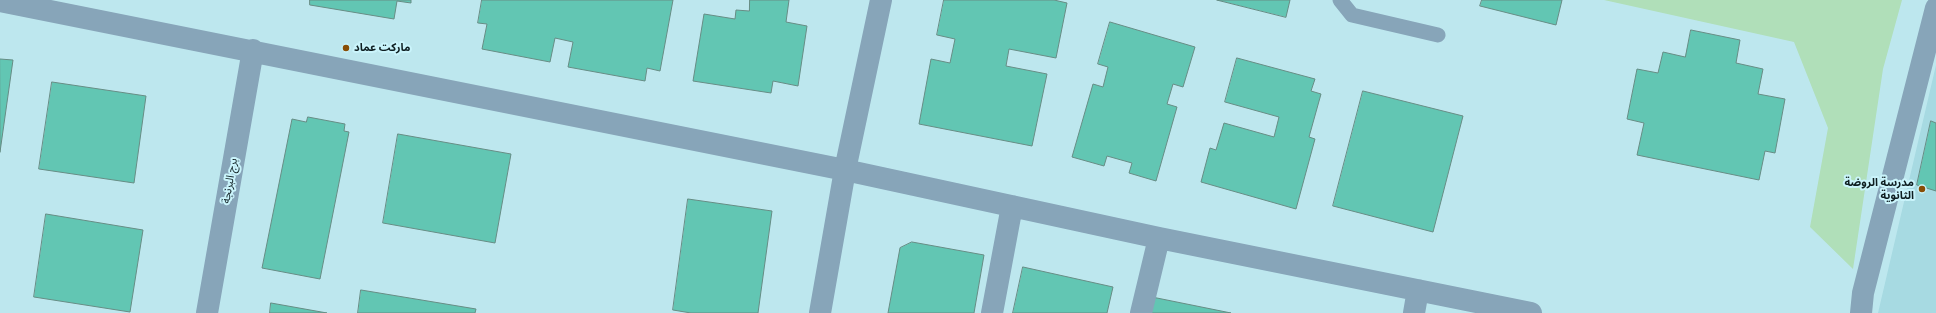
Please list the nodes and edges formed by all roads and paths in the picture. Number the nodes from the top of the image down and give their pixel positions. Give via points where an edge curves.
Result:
1 (881, 0) edge
2 (1340, 0) edge
3 (0, 1) edge
4 (1936, 8) edge
5 (1438, 35) dead end
6 (253, 50) junction
7 (845, 170) junction
8 (1012, 206) junction
9 (1159, 238) junction
10 (1418, 290) junction
11 (207, 313) edge
12 (820, 313) edge
13 (992, 313) edge
14 (1141, 313) edge
15 (1414, 313) edge
16 (1530, 313) edge
17 (1861, 313) edge

1 - 7 street
2 - 5 lane via 1352,15
3 - 6 street
4 - 17 street via 1863,293
6 - 7 street
6 - 11 street, برج البرنجة
7 - 8 street
7 - 12 street
8 - 9 street
8 - 13 street
9 - 10 street
9 - 14 street
10 - 15 street
10 - 16 street

